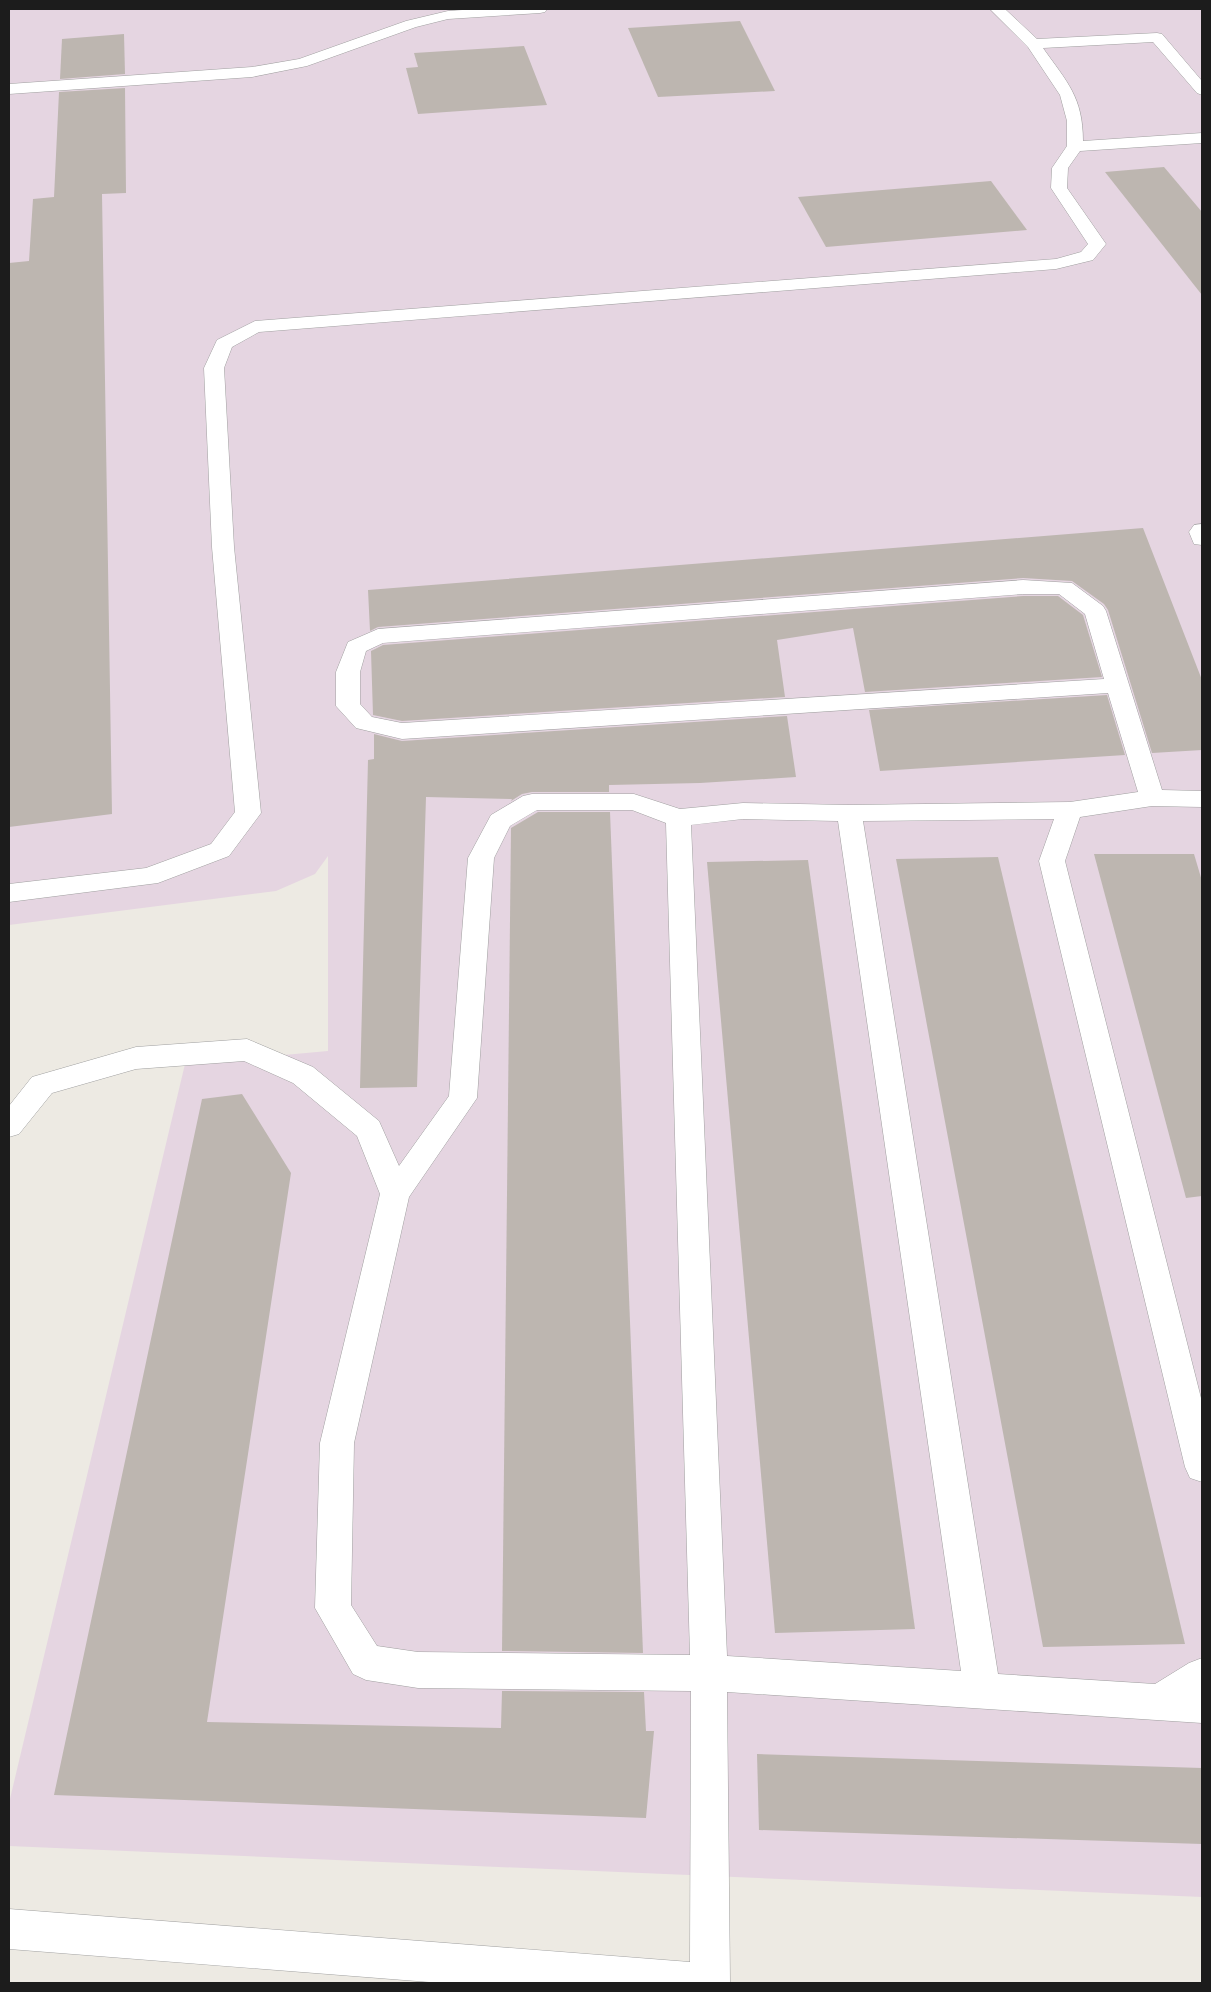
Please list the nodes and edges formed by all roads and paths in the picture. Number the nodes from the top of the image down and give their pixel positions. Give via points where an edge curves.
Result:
1 (540, 9) edge
2 (997, 9) edge
3 (1033, 44) junction
4 (9, 89) edge
5 (1202, 90) edge
6 (1202, 138) edge
7 (1075, 146) junction
8 (1202, 530) edge
9 (1202, 538) edge
10 (1118, 685) junction
11 (1152, 798) junction
12 (1202, 799) edge
13 (1070, 810) junction
14 (849, 813) junction
15 (678, 818) junction
16 (9, 893) edge
17 (9, 1126) edge
18 (395, 1194) junction
19 (1202, 1467) edge
20 (709, 1673) junction
21 (1202, 1676) edge
22 (982, 1690) junction
23 (1158, 1702) junction
24 (1202, 1706) edge
25 (9, 1929) edge
26 (695, 1983) edge
27 (710, 1983) edge

1 - 4 lane via 448,15 411,24 302,63 252,72
2 - 3 lane
3 - 5 lane via 1157,37
3 - 7 lane via 1068,95 1075,121
6 - 7 lane
7 - 16 lane via 1060,168 1058,188 1097,244 1087,256 1056,264 254,327 224,344 214,368 223,547 248,813 220,850 148,877
8 - 9 lane
10 - 10 lane via 1095,611 1064,588 1023,587 378,636 356,647 348,672 348,706 364,724 402,731
10 - 11 lane
11 - 12 lane
11 - 13 lane
13 - 14 lane
13 - 19 lane via 1052,861
14 - 15 lane via 743,811
14 - 22 lane
15 - 18 lane via 634,802 532,802 500,821 481,858 463,1098
15 - 20 lane
17 - 18 lane via 42,1085 136,1058 246,1050 303,1075 369,1129
18 - 20 lane via 337,1443 333,1608 366,1662 418,1670
20 - 22 lane
20 - 27 lane
21 - 23 lane
22 - 23 lane
23 - 24 lane
25 - 26 lane

